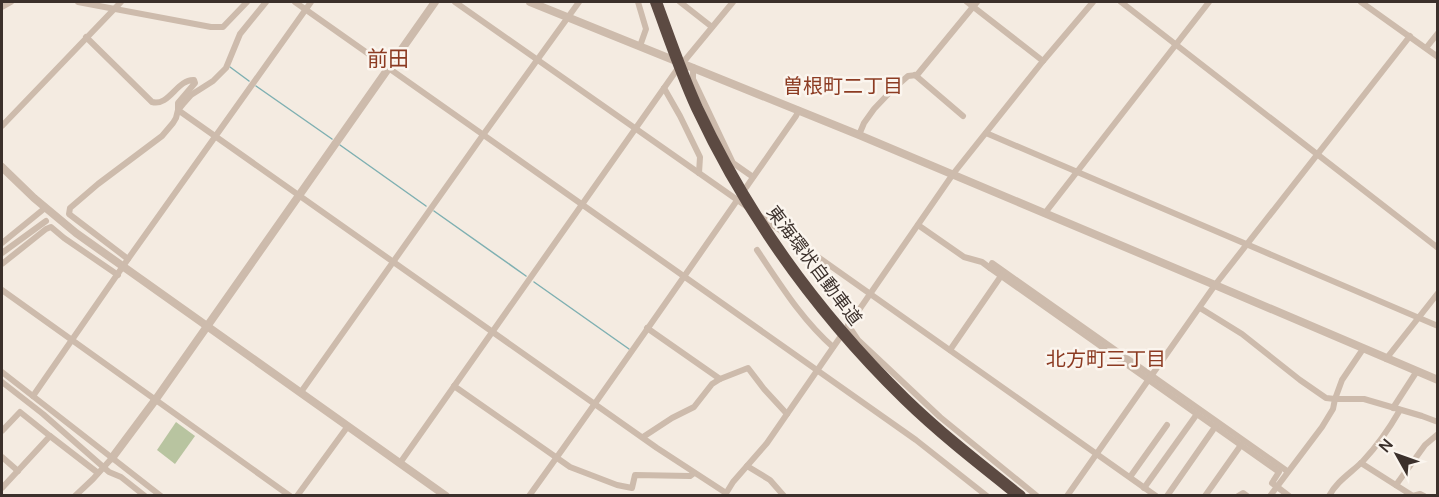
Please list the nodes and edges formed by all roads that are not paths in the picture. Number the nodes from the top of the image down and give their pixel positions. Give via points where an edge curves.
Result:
1 (11, 2) edge
2 (78, 2) edge
3 (121, 2) edge
4 (247, 2) edge
5 (266, 2) edge
6 (295, 2) edge
7 (310, 2) edge
8 (435, 2) edge
9 (454, 2) edge
10 (530, 2) edge
11 (579, 2) edge
12 (638, 2) edge
13 (656, 2) edge
14 (680, 2) edge
15 (696, 2) edge
16 (733, 2) edge
17 (1093, 2) edge
18 (1121, 2) edge
19 (1209, 2) edge
20 (1361, 2) edge
21 (972, 3) edge
22 (2, 7) edge
23 (114, 9) junction
24 (305, 9) junction
25 (690, 9) junction
26 (567, 17) junction
27 (712, 27) junction
28 (1437, 33) edge
29 (1410, 36) junction
30 (86, 37) junction
31 (1175, 44) junction
32 (640, 46) junction
33 (1426, 48) junction
34 (1437, 57) edge
35 (537, 59) junction
36 (1043, 61) junction
37 (683, 63) junction
38 (693, 67) junction
39 (388, 68) junction
40 (915, 75) junction
41 (664, 88) junction
42 (178, 110) junction
43 (799, 110) junction
44 (963, 116) dead end
45 (2, 126) edge
46 (636, 128) junction
47 (986, 133) junction
48 (483, 135) junction
49 (859, 135) junction
50 (215, 136) junction
51 (1317, 155) junction
52 (2, 167) edge
53 (1077, 171) junction
54 (699, 172) junction
55 (953, 174) junction
56 (753, 177) junction
57 (298, 195) junction
58 (737, 200) junction
59 (582, 204) junction
60 (45, 208) junction
61 (1045, 213) junction
62 (46, 220) dead end
63 (918, 225) junction
64 (3, 239) edge
65 (1246, 244) junction
66 (1437, 248) edge
67 (757, 250) dead end
68 (2, 254) edge
69 (128, 259) junction
70 (393, 261) junction
71 (2, 264) edge
72 (990, 268) junction
73 (120, 271) junction
74 (683, 276) junction
75 (1001, 276) junction
76 (1215, 285) junction
77 (2, 290) edge
78 (871, 294) junction
79 (1437, 294) edge
80 (1200, 308) junction
81 (1419, 318) junction
82 (848, 325) junction
83 (207, 326) junction
84 (1437, 326) edge
85 (647, 328) junction
86 (493, 331) junction
87 (72, 339) junction
88 (833, 347) junction
89 (1363, 349) junction
90 (950, 350) junction
91 (1386, 358) junction
92 (817, 371) junction
93 (1417, 371) junction
94 (2, 372) edge
95 (1151, 378) junction
96 (720, 379) junction
97 (1437, 380) edge
98 (2, 382) edge
99 (454, 386) junction
100 (301, 392) junction
101 (33, 396) junction
102 (156, 399) junction
103 (1335, 399) junction
104 (595, 404) junction
105 (1393, 408) junction
106 (1400, 410) junction
107 (787, 414) junction
108 (1197, 414) junction
109 (1437, 422) edge
110 (1167, 425) dead end
111 (348, 426) junction
112 (1215, 427) junction
113 (2, 431) edge
114 (1437, 434) edge
115 (50, 436) junction
116 (643, 437) junction
117 (1241, 445) junction
118 (1097, 454) junction
119 (2, 458) edge
120 (112, 458) junction
121 (556, 458) junction
122 (400, 463) junction
123 (1361, 463) junction
124 (747, 466) junction
125 (104, 468) junction
126 (18, 471) junction
127 (1287, 471) junction
128 (98, 473) junction
129 (694, 473) junction
130 (1130, 477) junction
131 (1396, 485) junction
132 (1276, 486) junction
133 (2, 488) edge
134 (1144, 488) junction
135 (633, 492) edge
136 (725, 494) edge
137 (75, 495) edge
138 (145, 495) edge
139 (161, 495) edge
140 (290, 495) edge
141 (297, 495) edge
142 (446, 495) edge
143 (529, 495) edge
144 (784, 495) edge
145 (987, 495) edge
146 (1020, 495) edge
147 (1036, 495) edge
148 (1067, 495) edge
149 (1156, 495) edge
150 (1167, 495) edge
151 (1205, 495) edge
152 (1238, 495) edge
153 (1247, 495) edge
154 (1270, 495) edge
155 (1289, 495) edge
156 (1329, 495) edge
157 (1413, 495) edge
158 (1424, 495) edge

1 - 22 street
2 - 23 street
3 - 23 street
4 - 23 street via 223,27
5 - 42 street via 240,34 226,68
6 - 24 street
7 - 24 street
8 - 39 street
9 - 35 street
10 - 26 street
11 - 26 street
12 - 32 street via 646,29
13 - 146 highway, 東海環状自動車道 via 696,106 719,153 798,279 830,320 906,400
14 - 25 street
15 - 25 street
16 - 27 street
17 - 36 street
18 - 31 street
19 - 31 street
20 - 29 street
21 - 36 street
21 - 40 street via 930,61
23 - 30 street
24 - 39 street
24 - 50 street
25 - 27 street
26 - 32 street
26 - 35 street
27 - 37 street
28 - 33 street
29 - 33 street
29 - 51 street
30 - 42 street via 152,102 162,102 181,85 194,80 178,103
30 - 45 street
31 - 51 street
31 - 53 street
32 - 37 street
33 - 34 street
35 - 46 street
35 - 48 street
36 - 47 street
37 - 38 street
37 - 41 street
38 - 43 street
38 - 56 street via 693,79 733,164
39 - 48 street
39 - 57 street
40 - 44 street
40 - 49 street via 892,90 874,109
41 - 46 street
41 - 54 street via 700,158
42 - 50 street
42 - 69 street via 162,136 70,208 69,214
43 - 49 street
43 - 56 street
46 - 54 street
46 - 59 street
47 - 53 street
47 - 55 street
48 - 59 street
48 - 70 street
49 - 55 street
50 - 57 street
50 - 69 street
51 - 65 street
51 - 66 street
52 - 60 street
53 - 61 street
53 - 65 street
54 - 58 street
55 - 61 street
55 - 63 street
56 - 58 street
57 - 70 street
57 - 83 street
58 - 74 street
58 - 78 street
59 - 74 street
59 - 86 street
60 - 64 street
60 - 73 street
61 - 76 street
62 - 68 street
63 - 72 street via 964,257
63 - 78 street
65 - 76 street
65 - 81 street
67 - 88 street via 784,291
69 - 73 street
70 - 86 street
70 - 100 street
71 - 73 street via 51,227
72 - 75 street
72 - 95 street via 992,263
73 - 83 street
73 - 87 street
74 - 85 street
74 - 92 street
75 - 90 street
75 - 95 street
76 - 80 street
76 - 89 street
77 - 87 street
78 - 82 street
78 - 90 street
79 - 81 street
80 - 95 street
80 - 103 street via 1242,334 1313,390
81 - 84 street
81 - 91 street
82 - 88 street
82 - 147 street via 858,340 940,417
83 - 100 street
83 - 102 street
85 - 96 street
85 - 104 street
86 - 99 street
86 - 104 street
87 - 101 street
87 - 102 street
88 - 92 street
89 - 91 street
89 - 103 street via 1342,380
90 - 118 street
91 - 93 street
92 - 107 street
92 - 145 street
93 - 97 street
93 - 105 street
94 - 101 street
95 - 108 street
95 - 118 street
95 - 127 street
96 - 107 street via 748,368
96 - 116 street via 694,407
98 - 125 street
99 - 121 street
99 - 122 street
100 - 111 street
101 - 120 street
102 - 120 street
102 - 140 street
103 - 105 street via 1364,399
103 - 127 street via 1322,427
104 - 116 street
104 - 121 street
105 - 106 street
106 - 109 street
106 - 123 street via 1387,434
107 - 124 street
108 - 112 street
108 - 134 street
110 - 130 street
111 - 122 street
111 - 141 street
112 - 117 street
112 - 150 street
113 - 115 street via 20,412
114 - 131 street
115 - 126 street
115 - 128 street
116 - 129 street
117 - 132 street via 1279,472 1272,483
117 - 151 street
118 - 130 street
118 - 148 street
119 - 126 street
120 - 125 street
120 - 139 street
121 - 135 street
121 - 143 street
122 - 142 street
123 - 131 street
123 - 156 street
124 - 136 street
124 - 144 street via 770,480
125 - 128 street
125 - 138 street
126 - 133 street
127 - 132 street
128 - 137 street
129 - 135 street via 634,475
129 - 136 street
130 - 134 street
131 - 157 street
132 - 154 street
132 - 155 street
134 - 149 street
152 - 153 street
157 - 158 street

